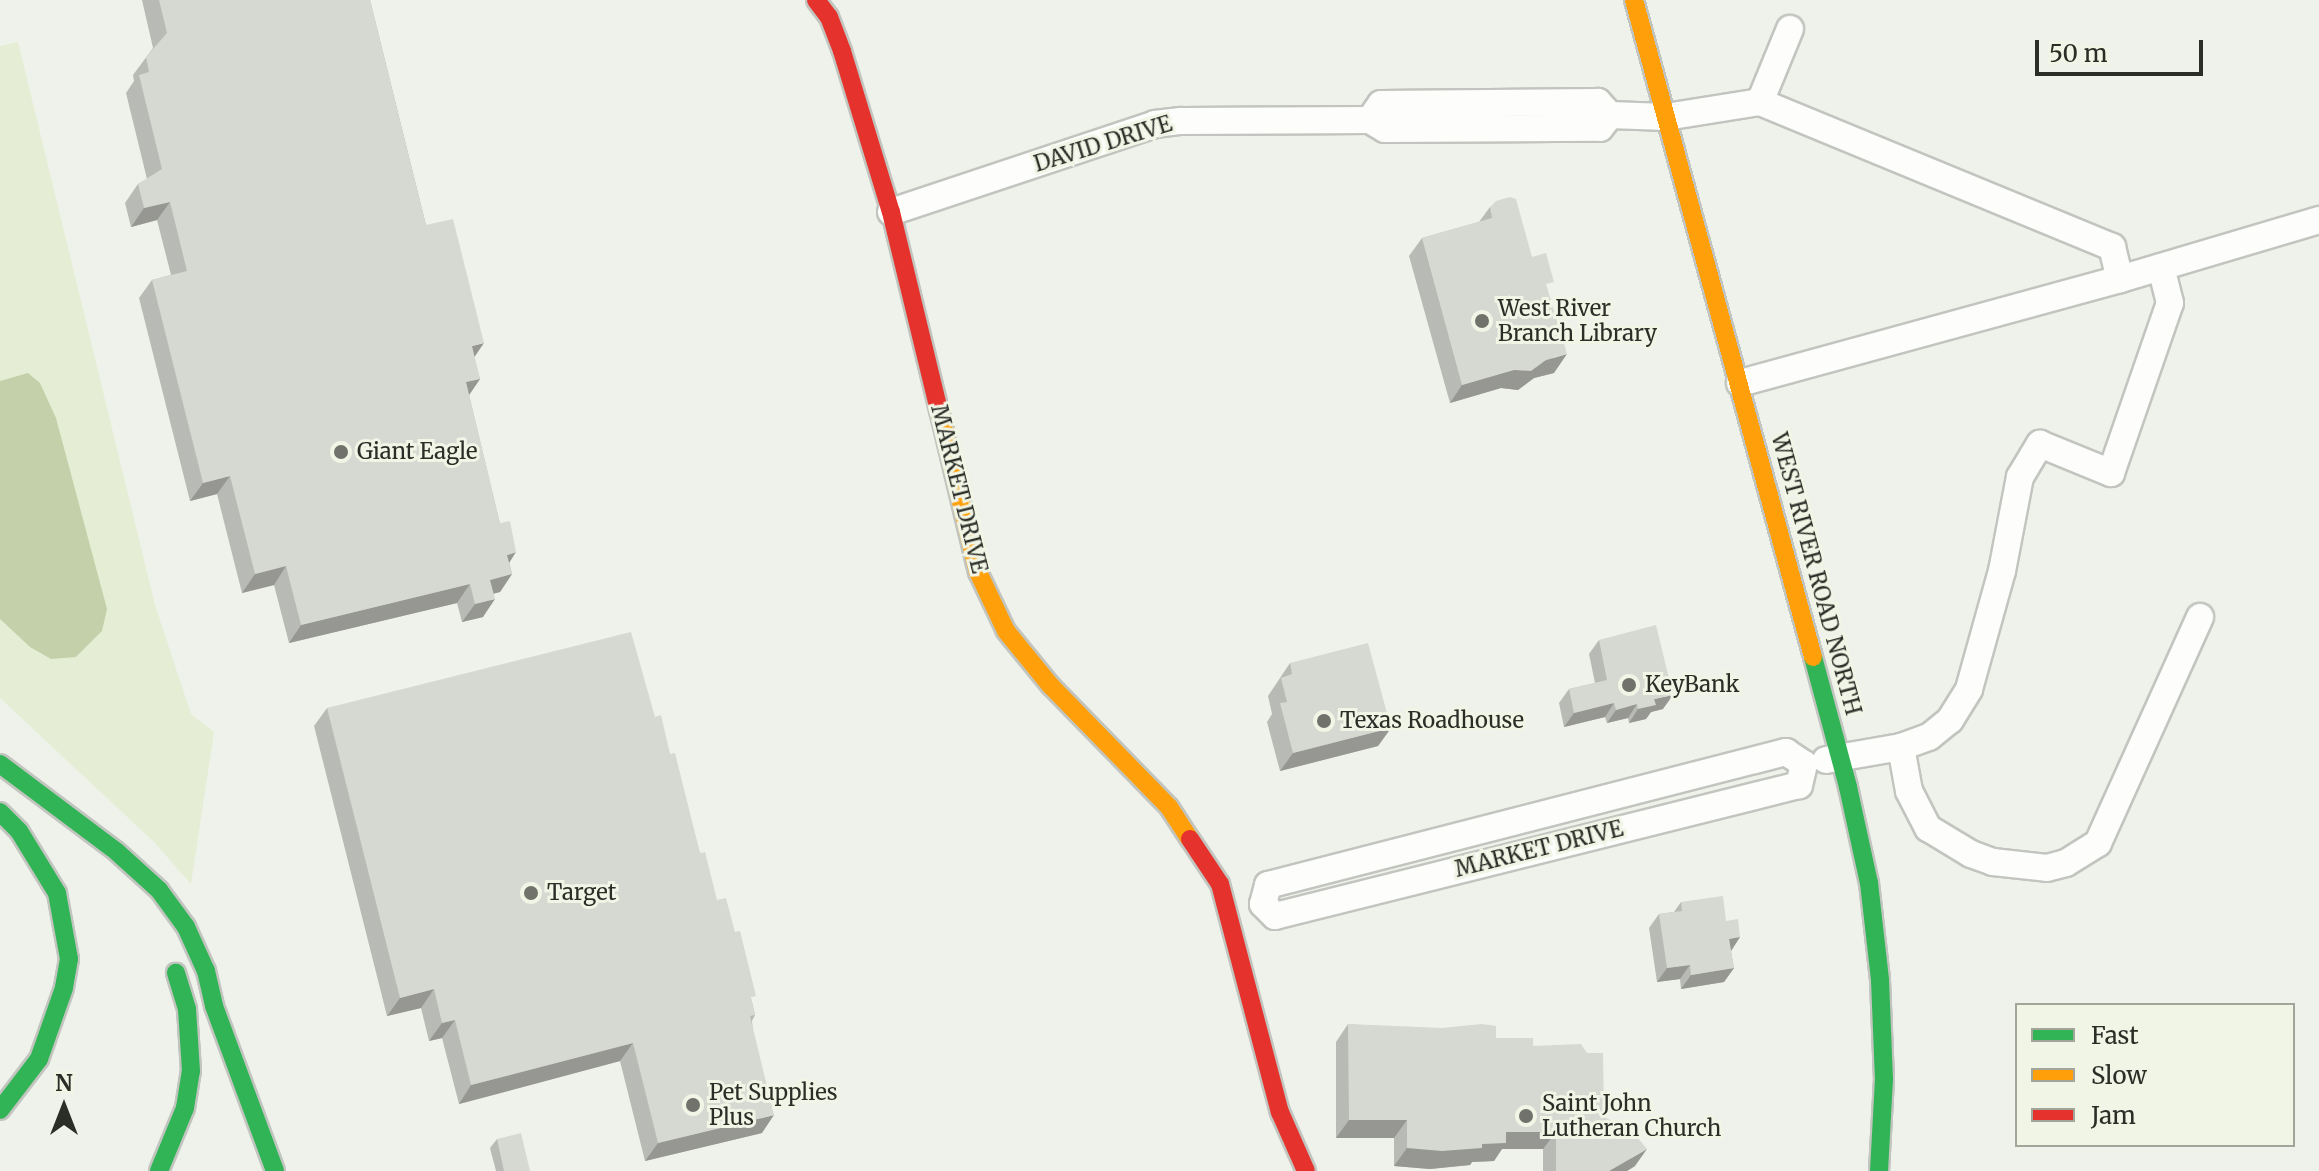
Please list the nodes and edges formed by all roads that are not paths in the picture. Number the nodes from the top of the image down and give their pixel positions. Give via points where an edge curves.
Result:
1 (816, 0) edge
2 (1634, 0) edge
3 (1790, 29) dead end
4 (1760, 102) junction
5 (1666, 117) junction
6 (891, 212) junction
7 (2319, 220) edge
8 (2161, 267) junction
9 (2120, 279) junction
10 (1740, 383) junction
11 (2200, 617) dead end
12 (1901, 747) junction
13 (1840, 758) junction
14 (0, 764) edge
15 (8, 803) edge
16 (1227, 912) junction
17 (171, 959) dead end
18 (214, 1006) junction
19 (214, 1069) dead end
20 (0, 1110) edge
21 (159, 1171) edge
22 (275, 1171) edge
23 (1306, 1171) edge
24 (1879, 1171) edge

1 - 6 main road, MARKET DRIVE via 842,51
2 - 5 main road, WEST RIVER ROAD NORTH
3 - 4 street
4 - 5 street, DAVID DRIVE
4 - 9 street via 2112,247
5 - 6 street, DAVID DRIVE via 1610,115 1600,128 1385,129 1370,120 1155,124
5 - 10 main road, WEST RIVER ROAD NORTH
6 - 16 main road, MARKET DRIVE via 980,577 1006,631 1050,685 1169,807 1220,884
7 - 8 street
8 - 9 street
8 - 12 street, MARKET DRIVE via 2170,303 2111,473 2040,444 2020,477 2002,571 1969,689 1950,720 1929,737
9 - 10 street
10 - 13 main road, WEST RIVER ROAD NORTH
11 - 12 street via 2098,843 2066,863 2047,868 1993,862 1928,828 1909,791
12 - 13 street, MARKET DRIVE
13 - 16 street, MARKET DRIVE via 1804,764 1786,752 1268,885 1263,904
13 - 24 main road, WEST RIVER ROAD NORTH via 1869,883 1880,980 1884,1079
14 - 18 main road via 88,828 159,890 198,949
15 - 20 main road via 57,893 69,959 39,1059
16 - 23 main road, MARKET DRIVE via 1280,1112
17 - 21 main road via 187,1009 191,1071 185,1108
18 - 19 main road
18 - 22 main road

